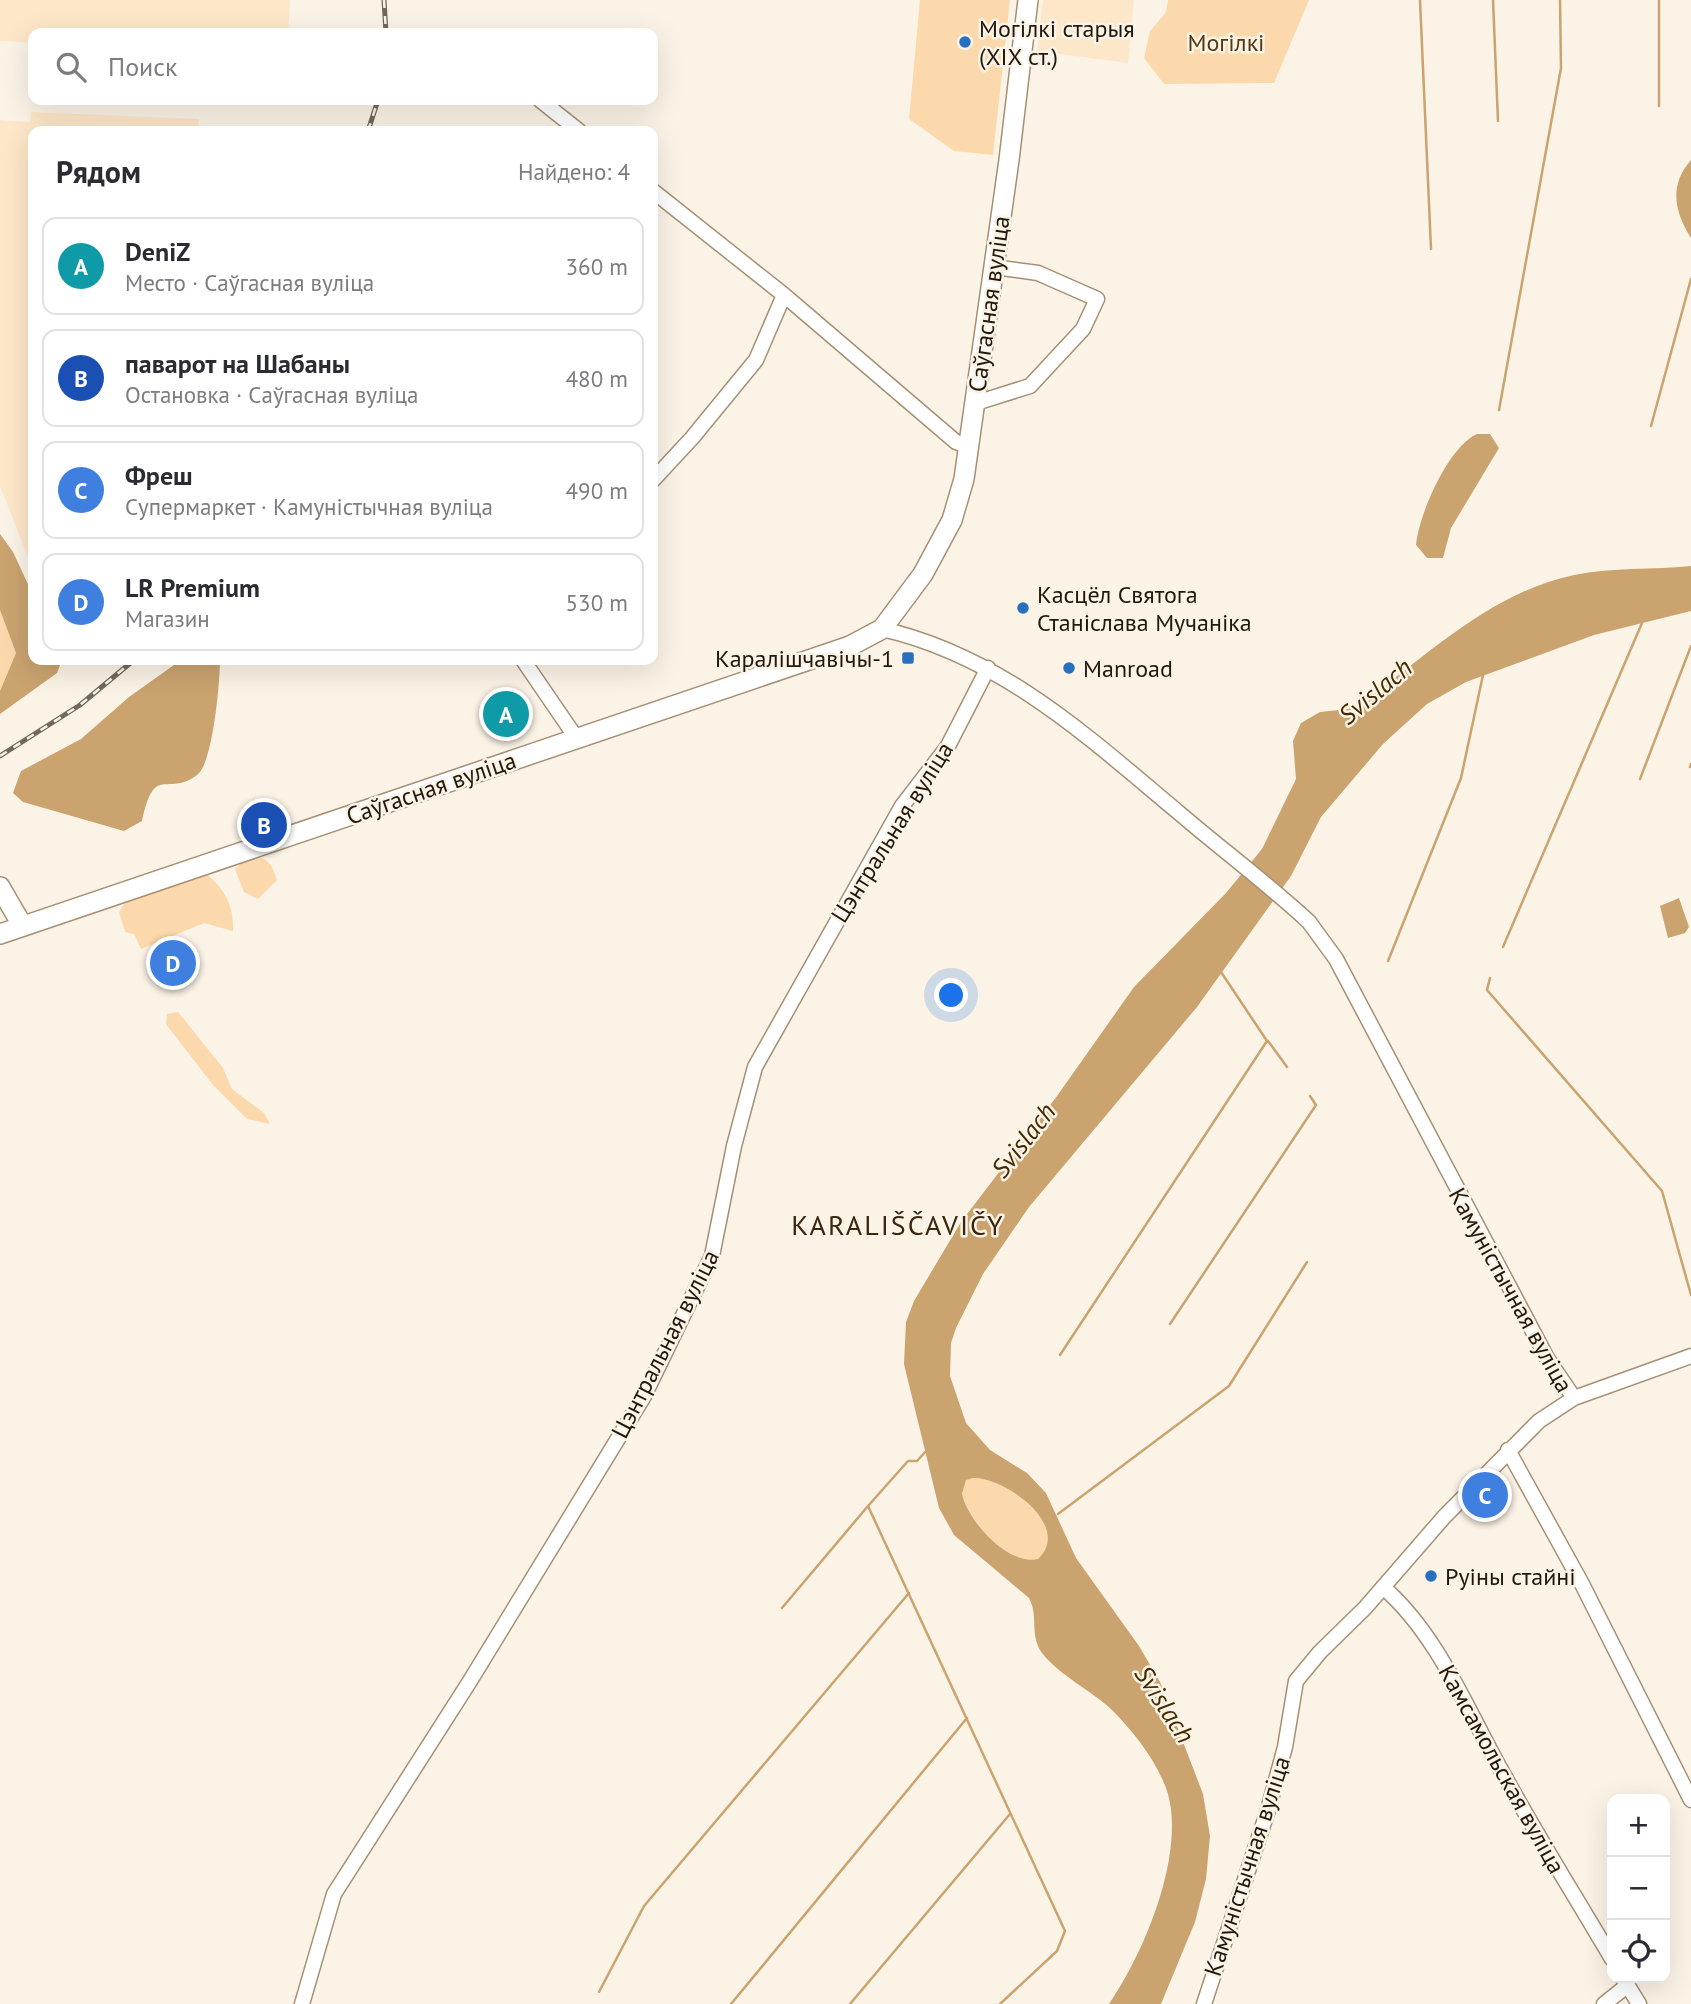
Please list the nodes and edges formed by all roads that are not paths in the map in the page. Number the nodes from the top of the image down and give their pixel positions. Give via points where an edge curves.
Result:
1 (1028, 0) edge
2 (546, 105) edge
3 (573, 126) edge
4 (658, 195) edge
5 (994, 267) junction
6 (784, 295) junction
7 (976, 403) junction
8 (970, 447) junction
9 (658, 474) edge
10 (882, 629) junction
11 (526, 665) edge
12 (988, 668) junction
13 (577, 739) junction
14 (0, 887) edge
15 (22, 925) junction
16 (0, 934) edge
17 (1691, 1356) edge
18 (1574, 1398) junction
19 (1508, 1450) junction
20 (1383, 1587) junction
21 (1691, 1800) edge
22 (1607, 1951) edge
23 (1625, 1983) edge
24 (1627, 1983) edge
25 (302, 2004) edge
26 (1204, 2004) edge
27 (1604, 2004) edge
28 (1639, 2004) edge

1 - 5 main road, Саўгасная вуліца
2 - 3 street
4 - 6 street
5 - 7 main road, Саўгасная вуліца
5 - 7 street via 1038,273 1097,299 1083,329 1030,386
6 - 8 street via 956,443
6 - 9 street via 756,360
7 - 8 main road, Саўгасная вуліца
8 - 10 main road, Саўгасная вуліца via 959,500 943,540
10 - 12 street via 934,644
10 - 13 main road, Саўгасная вуліца via 850,646
11 - 13 street
12 - 18 street, Камуністычная вуліца via 1064,718 1320,935 1547,1358
12 - 25 street, Цэнтральная вуліца via 948,746 902,806 755,1067 712,1256 653,1377 531,1583 334,1894
13 - 15 main road, Саўгасная вуліца
14 - 15 main road
15 - 16 main road, Саўгасная вуліца
17 - 18 street
18 - 19 street, Камуністычная вуліца
19 - 20 street, Камуністычная вуліца
19 - 21 street
20 - 22 street, Камсамольская вуліца via 1409,1609 1437,1653
20 - 26 street, Камуністычная вуліца via 1296,1681 1268,1811
23 - 27 street
24 - 28 street

